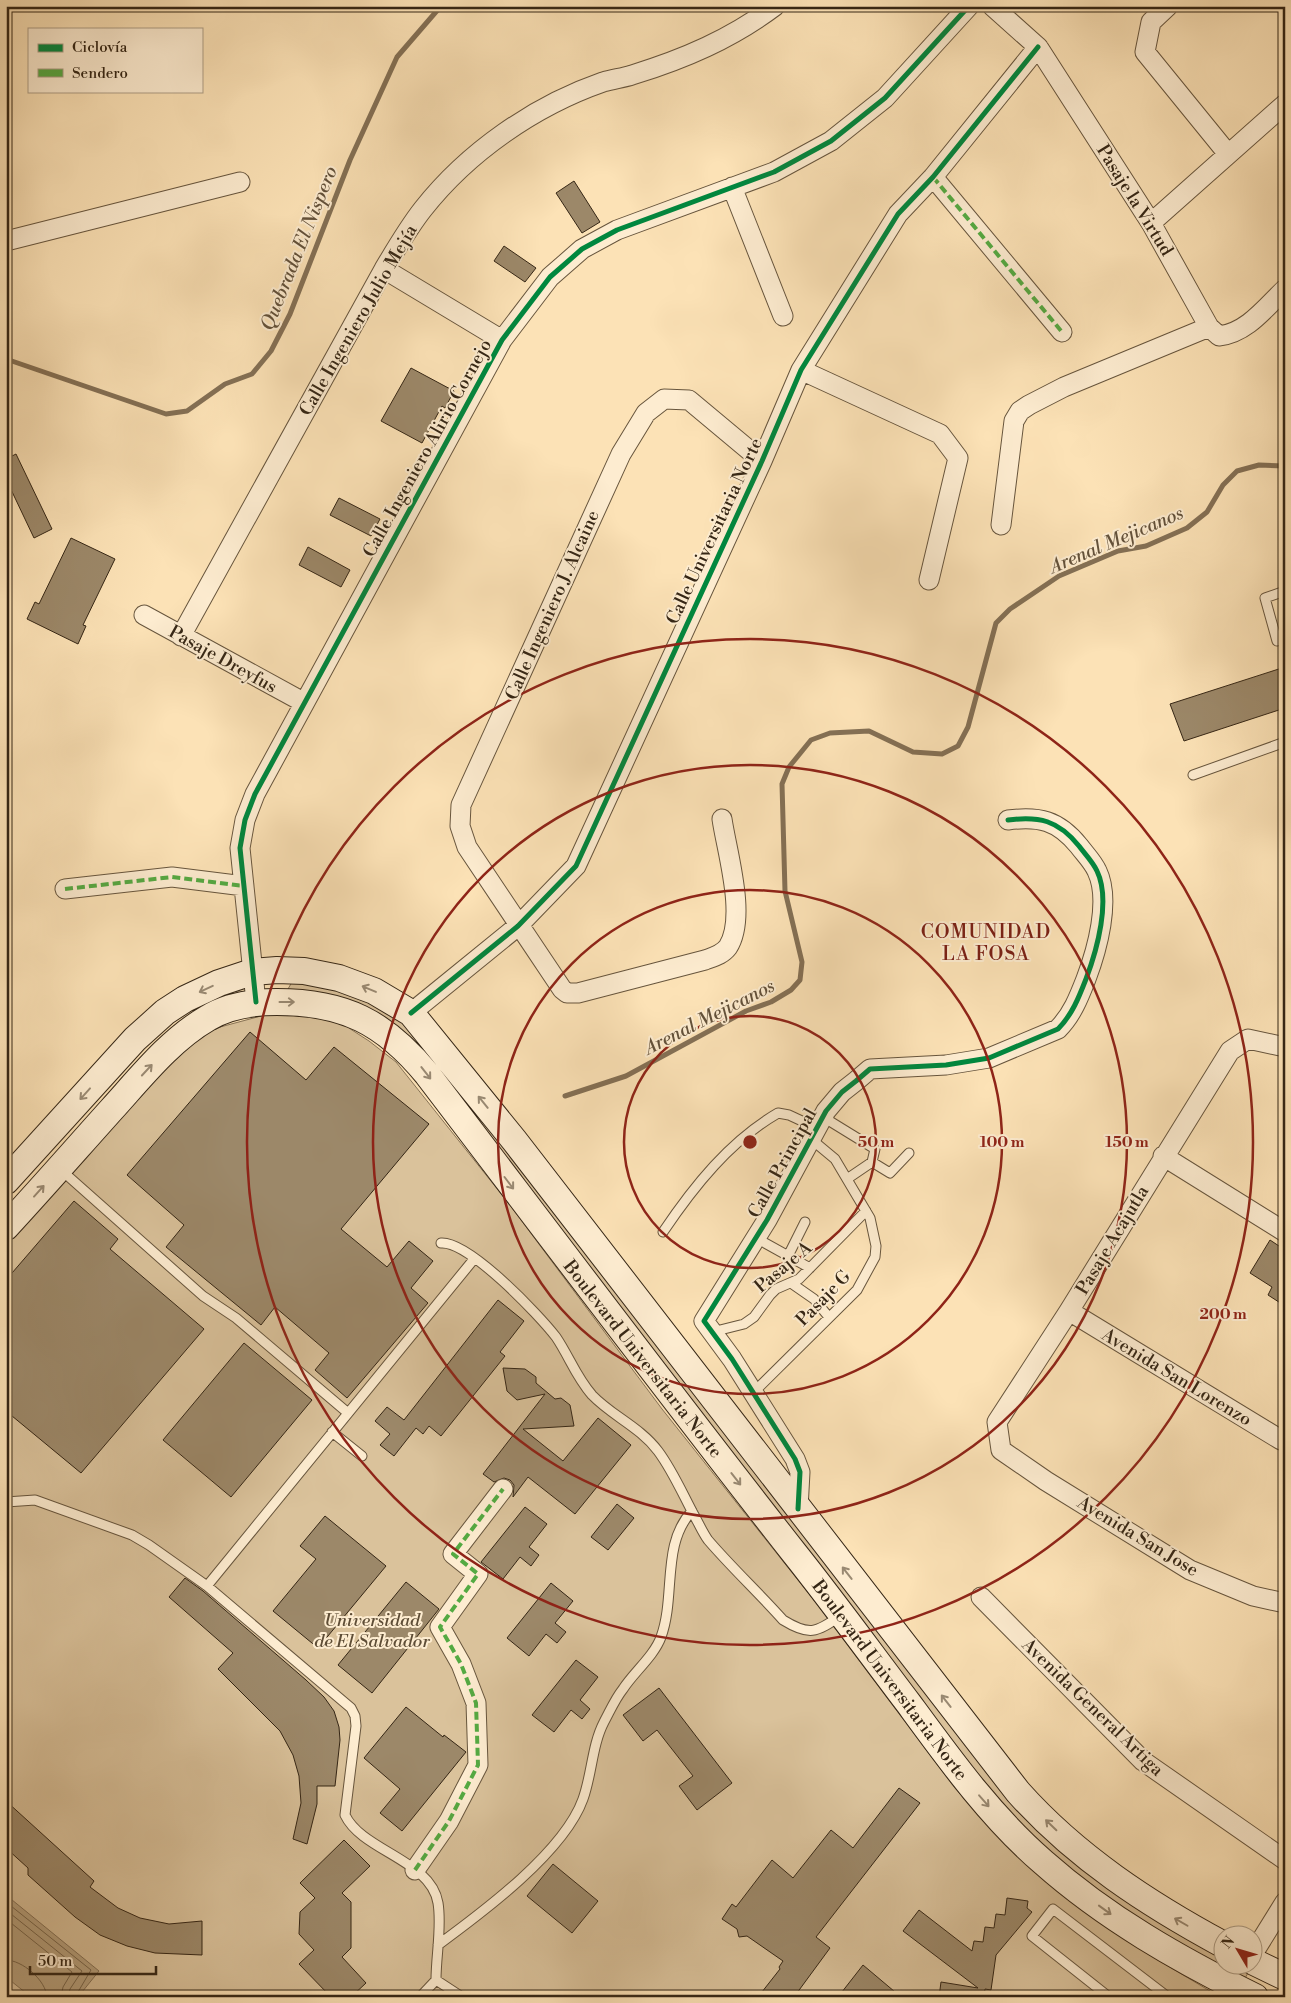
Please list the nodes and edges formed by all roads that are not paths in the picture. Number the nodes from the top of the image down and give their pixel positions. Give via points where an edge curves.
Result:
1 (775, 6) edge
2 (969, 6) edge
3 (992, 6) edge
4 (1168, 6) edge
5 (1038, 47) junction
6 (1285, 104) edge
7 (1228, 154) junction
8 (933, 177) junction
9 (240, 182) dead end
10 (732, 187) junction
11 (1151, 223) junction
12 (6, 241) edge
13 (384, 269) junction
14 (1285, 289) edge
15 (783, 316) dead end
16 (1209, 327) junction
17 (1062, 332) dead end
18 (502, 340) junction
19 (801, 370) junction
20 (762, 461) junction
21 (1001, 525) dead end
22 (929, 580) dead end
23 (1285, 591) edge
24 (144, 615) dead end
25 (181, 636) junction
26 (1285, 638) edge
27 (303, 702) junction
28 (1285, 742) edge
29 (1193, 774) dead end
30 (722, 819) dead end
31 (1008, 820) dead end
32 (244, 886) junction
33 (65, 889) dead end
34 (518, 926) junction
35 (252, 972) junction
36 (256, 1002) junction
37 (410, 1013) junction
38 (1285, 1047) edge
39 (817, 1128) junction
40 (909, 1153) dead end
41 (1163, 1156) junction
42 (872, 1162) junction
43 (59, 1168) junction
44 (847, 1179) junction
45 (6, 1181) edge
46 (866, 1211) junction
47 (805, 1222) dead end
48 (6, 1227) edge
49 (663, 1232) dead end
50 (1285, 1232) edge
51 (756, 1238) junction
52 (441, 1243) dead end
53 (788, 1256) junction
54 (474, 1259) junction
55 (810, 1268) junction
56 (791, 1283) junction
57 (1069, 1311) junction
58 (828, 1316) junction
59 (711, 1332) junction
60 (753, 1393) junction
61 (348, 1413) junction
62 (332, 1432) junction
63 (1285, 1440) edge
64 (1001, 1450) joint
65 (362, 1456) dead end
66 (503, 1489) dead end
67 (6, 1502) edge
68 (798, 1509) junction
69 (692, 1511) junction
70 (207, 1586) junction
71 (981, 1597) dead end
72 (1285, 1603) edge
73 (842, 1614) junction
74 (1285, 1860) edge
75 (415, 1870) junction
76 (1285, 1902) edge
77 (1264, 1936) edge
78 (1214, 1940) edge
79 (438, 1945) junction
80 (1264, 1967) edge
81 (1285, 1977) edge
82 (436, 1980) junction
83 (420, 1997) edge
84 (462, 1997) edge
85 (1109, 1997) edge
86 (1168, 1997) edge
87 (1255, 1997) edge

1 - 13 street, Calle Ingeniero Julio Mejía via 712,46 603,82 529,117 472,158 439,190
2 - 10 street, Calle Ingeniero Alirio Cornejo via 885,98 831,141 774,172
3 - 5 street, Pasaje la Virtud
4 - 7 street via 1151,22 1145,52
5 - 8 street, Calle Universitaria Norte
5 - 11 street, Pasaje la Virtud
6 - 7 street
7 - 11 street
8 - 17 street
8 - 19 street, Calle Universitaria Norte via 898,214
9 - 12 street
10 - 15 street
10 - 18 street, Calle Ingeniero Alirio Cornejo via 618,230 582,249 550,277
11 - 16 street, Pasaje la Virtud
13 - 18 street
13 - 25 street, Calle Ingeniero Julio Mejía
14 - 16 street via 1245,327 1219,336
16 - 21 street via 1064,387 1020,411 1014,421
18 - 27 street, Calle Ingeniero Alirio Cornejo
19 - 20 street, Calle Universitaria Norte
19 - 22 street via 940,434 958,458
20 - 34 street, Calle Universitaria Norte via 576,866
20 - 34 street, Calle Ingeniero J. Alcaine via 689,400 664,399 646,413 621,454 461,806 460,826 467,846
23 - 26 lane via 1264,598 1277,641
24 - 25 street, Pasaje Dreyfus
25 - 27 street, Pasaje Dreyfus
27 - 32 street, Calle Ingeniero Alirio Cornejo via 245,820 240,848
28 - 29 lane
30 - 34 street, Calle Ingeniero J. Alcaine via 737,909 734,931 728,947 720,955 578,993 567,993
31 - 39 street, Calle Principal via 1032,817 1048,821 1073,838 1098,872 1102,910 1095,955 1078,999 1064,1023 1058,1029 989,1058 870,1069 842,1092
32 - 33 street via 172,877
32 - 35 street, Calle Ingeniero Alirio Cornejo
34 - 37 street, Calle Universitaria Norte
35 - 36 street, Calle Ingeniero Alirio Cornejo
37 -> 35 main road, Boulevard Universitaria Norte via 374,991 340,978 304,971
35 -> 45 main road, Boulevard Universitaria Norte via 219,983 165,1012 134,1039
43 -> 36 main road, Boulevard Universitaria Norte via 180,1038 209,1017
36 -> 73 main road, Boulevard Universitaria Norte via 332,1006 370,1022 398,1042
68 -> 37 main road, Boulevard Universitaria Norte via 514,1140
38 - 41 street, Pasaje Acajutla via 1248,1039 1230,1051
39 - 42 lane via 875,1149
39 - 44 lane, Pasaje G
39 - 49 lane via 778,1113 756,1125 690,1192
39 - 51 street, Calle Principal
40 - 42 lane via 890,1174
41 - 50 street
41 - 57 street, Pasaje Acajutla
42 - 44 lane
48 -> 43 main road, Boulevard Universitaria Norte
43 - 61 lane via 203,1296 236,1318
44 - 46 lane, Pasaje G
46 - 55 lane, Pasaje A
46 - 58 lane, Pasaje G via 876,1246 875,1257 857,1290
47 - 53 lane
51 - 53 lane
51 - 59 street, Calle Principal via 704,1321
52 - 54 lane via 449,1242
53 - 55 lane
54 - 61 lane
54 - 69 lane via 504,1282 542,1321 594,1396 643,1433 670,1469
55 - 56 lane, Pasaje A
56 - 58 lane via 814,1299
56 - 59 lane, Pasaje A via 776,1289 754,1317 744,1324
57 - 63 street, Avenida San Lorenzo
57 - 64 street, Pasaje Acajutla via 997,1422
58 - 60 lane, Pasaje G
59 - 60 street
60 - 68 street via 795,1458 800,1472
61 - 62 lane
62 - 65 lane
62 - 70 lane
64 - 72 street, Avenida San Jose via 1190,1570 1253,1596
66 - 75 street via 453,1554 478,1574 440,1627 461,1664 476,1703 478,1765 449,1821
67 - 70 lane via 34,1500 132,1535
78 -> 68 main road, Boulevard Universitaria Norte via 1123,1884 1064,1837 1028,1803
69 - 73 lane via 707,1538 783,1620 797,1629 811,1632 823,1628
69 - 79 lane via 681,1523 674,1542 661,1638 621,1690 602,1725 583,1799 569,1825 509,1890
70 - 75 lane via 351,1708 356,1726 345,1814 356,1830
71 - 74 street, Avenida General Artiga via 1144,1761
73 -> 87 main road, Boulevard Universitaria Norte via 950,1761 1009,1830 1044,1863 1152,1942
75 - 79 lane via 432,1887 438,1902
76 - 77 street
79 - 82 lane
80 - 81 main road
82 - 83 lane
82 - 84 lane
85 - 86 lane via 1032,1936 1053,1909

